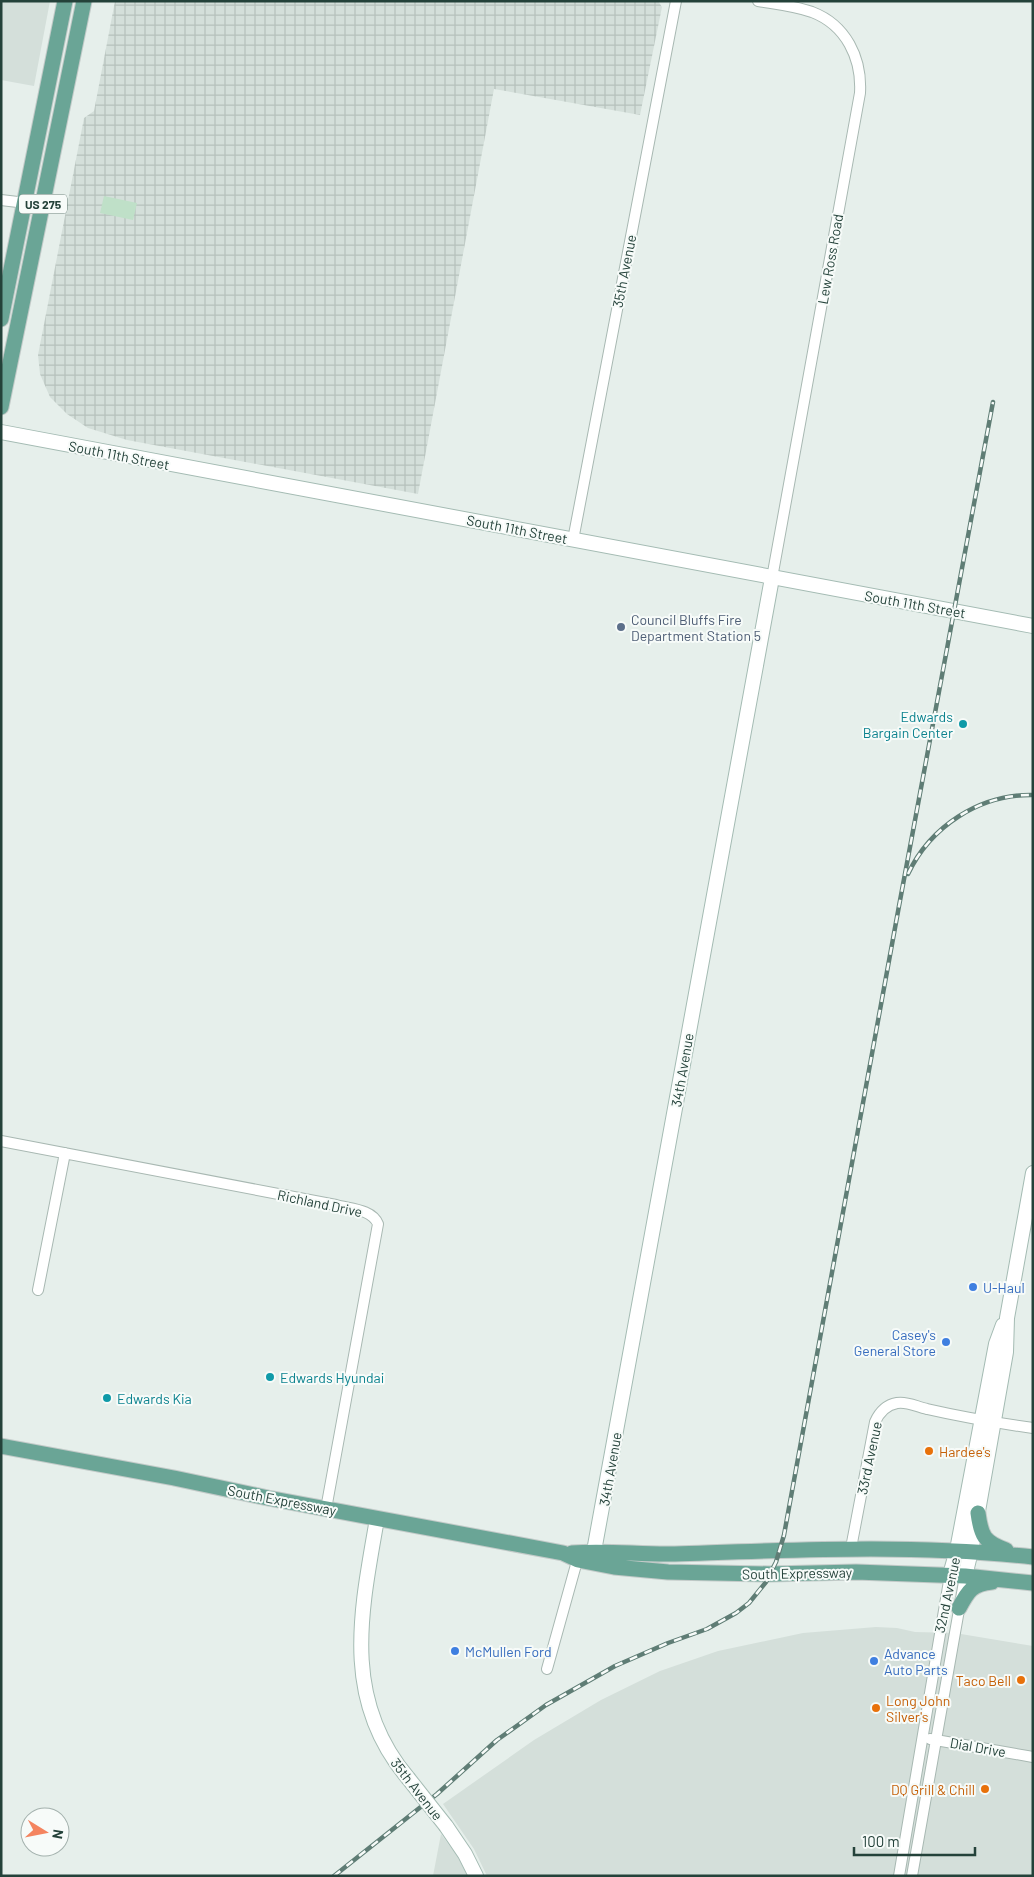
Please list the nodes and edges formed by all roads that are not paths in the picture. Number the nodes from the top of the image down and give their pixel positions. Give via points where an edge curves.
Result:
1 (65, 1) edge
2 (84, 1) edge
3 (676, 1) edge
4 (758, 1) edge
5 (1, 200) edge
6 (25, 201) junction
7 (43, 205) junction
8 (1, 318) edge
9 (1, 407) edge
10 (1, 432) edge
11 (573, 540) junction
12 (772, 578) junction
13 (1033, 626) edge
14 (1, 1141) edge
15 (65, 1153) junction
16 (1033, 1173) edge
17 (38, 1290) dead end
18 (987, 1421) junction
19 (1033, 1428) edge
20 (1, 1446) edge
21 (326, 1509) junction
22 (978, 1513) junction
23 (377, 1519) junction
24 (851, 1548) junction
25 (964, 1551) junction
26 (586, 1557) junction
27 (1030, 1557) edge
28 (957, 1575) junction
29 (1009, 1580) junction
30 (1033, 1583) edge
31 (959, 1608) junction
32 (547, 1668) dead end
33 (923, 1738) junction
34 (936, 1740) junction
35 (1033, 1757) edge
36 (476, 1876) edge
37 (899, 1876) edge
38 (912, 1876) edge

1 - 6 main road, US 275
2 - 7 main road, US 275
3 - 11 street, 35th Avenue
4 - 12 street, Lew Ross Road via 813,12 825,18 850,43 861,81
5 - 6 street
6 - 7 street
6 - 8 main road, US 275
7 - 9 main road, US 275
10 - 11 street, South 11th Street
11 - 12 street, South 11th Street
12 - 13 street, South 11th Street
12 - 26 street, 34th Avenue
14 - 15 street, Richland Drive
15 - 17 street
15 - 21 street, Richland Drive via 336,1205 376,1219 378,1224
16 - 18 street, 32nd Avenue via 1007,1318 996,1344
18 - 19 street, 33rd Avenue
18 - 22 street, 32nd Avenue
18 - 24 street, 33rd Avenue via 906,1403 892,1404 881,1411 874,1422
18 - 25 street, 32nd Avenue
20 - 21 main road, South Expressway
21 - 23 main road, South Expressway
22 - 25 street, 32nd Avenue
22 - 27 main road via 981,1532 988,1542
23 - 26 main road, South Expressway
23 - 36 street, 35th Avenue, bridge via 360,1632 362,1668 370,1707 395,1763 446,1826
24 - 25 main road, South Expressway
24 - 26 main road, South Expressway
25 - 27 main road, South Expressway
25 - 28 street, 32nd Avenue
26 - 28 main road, South Expressway via 634,1570 715,1574 856,1572
26 - 32 street
28 - 29 main road, South Expressway
28 - 31 street, 32nd Avenue
28 - 33 street, 32nd Avenue via 942,1614
29 - 30 main road, South Expressway
29 - 31 main road via 975,1586 966,1594
31 - 34 street, 32nd Avenue
33 - 34 street, Dial Drive
33 - 37 street, 32nd Avenue
34 - 35 street, Dial Drive
34 - 38 street, 32nd Avenue

